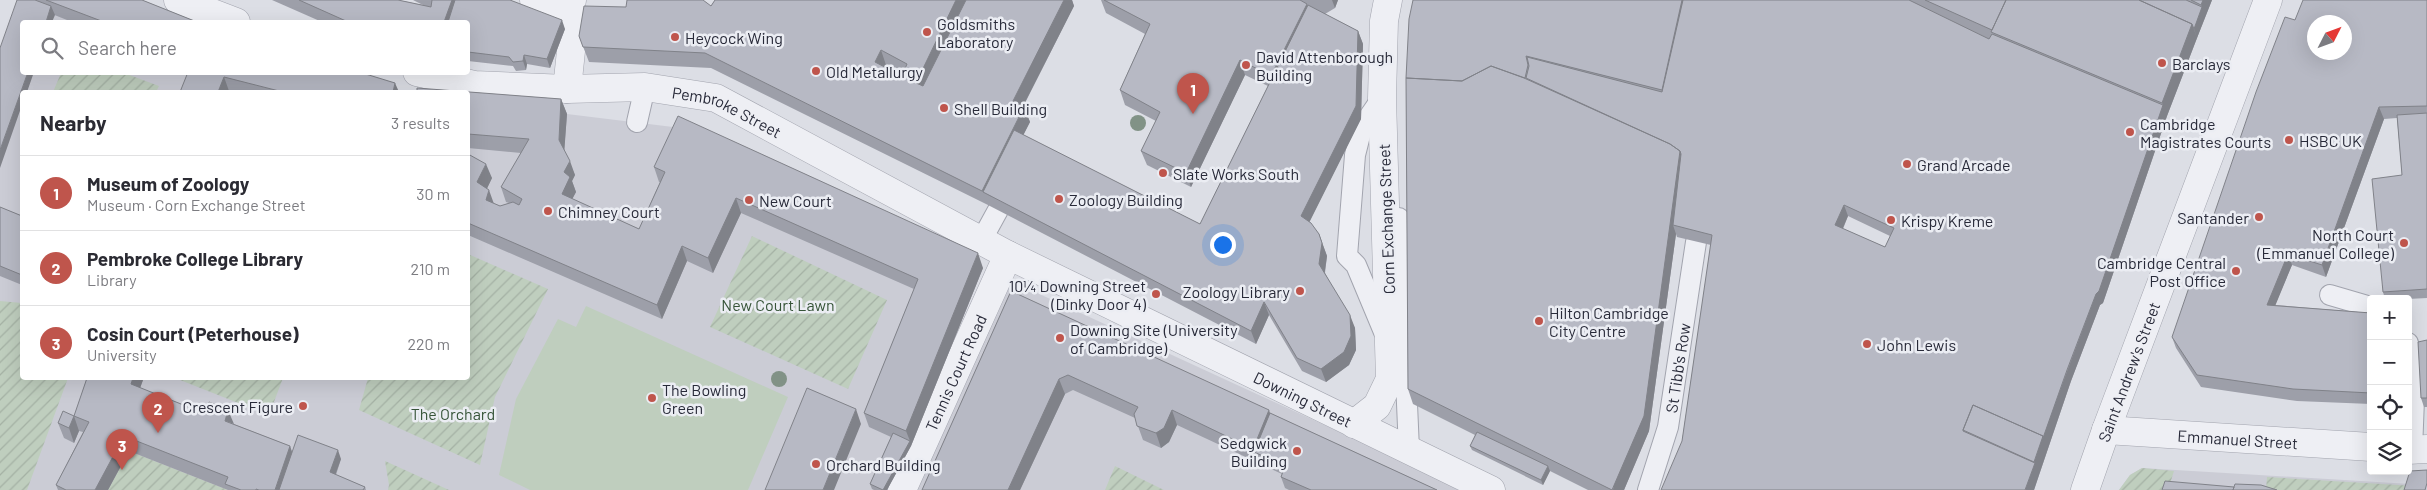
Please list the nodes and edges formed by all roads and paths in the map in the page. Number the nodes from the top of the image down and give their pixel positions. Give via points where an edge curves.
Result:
1 (178, 0) edge
2 (534, 0) edge
3 (1388, 0) edge
4 (2268, 0) edge
5 (570, 7) edge
6 (231, 20) edge
7 (430, 75) edge
8 (644, 87) junction
9 (567, 89) junction
10 (1386, 108) junction
11 (637, 122) dead end
12 (998, 210) edge
13 (982, 241) junction
14 (1696, 242) edge
15 (1008, 255) junction
16 (2330, 295) dead end
17 (2367, 306) edge
18 (1391, 347) junction
19 (2412, 380) edge
20 (1354, 424) junction
21 (2106, 430) junction
22 (2367, 447) edge
23 (1409, 450) junction
24 (2416, 450) edge
25 (902, 490) edge
26 (1491, 490) edge
27 (1648, 490) edge
28 (2085, 490) edge

1 - 6 street
2 - 5 street
3 - 10 street, Corn Exchange Street via 1384,20
4 - 21 street, Saint Andrew's Street
5 - 9 street via 573,32
7 - 9 street, Pembroke Street via 474,85
8 - 9 street, Pembroke Street
8 - 11 lane
8 - 13 street, Pembroke Street via 716,98
10 - 18 street, Corn Exchange Street
10 - 18 lane via 1362,127 1355,155 1347,256 1356,265
10 - 23 lane
12 - 13 lane
13 - 15 street, Pembroke Street
14 - 27 lane, St Tibb's Row via 1668,427
15 - 20 street, Downing Street
15 - 25 street, Tennis Court Road
16 - 17 lane
18 - 20 street, Corn Exchange Street via 1390,379 1377,406
19 - 24 lane
20 - 23 street, Downing Street
21 - 22 street, Emmanuel Street
21 - 28 street, Saint Andrew's Street
23 - 26 street, Downing Street

